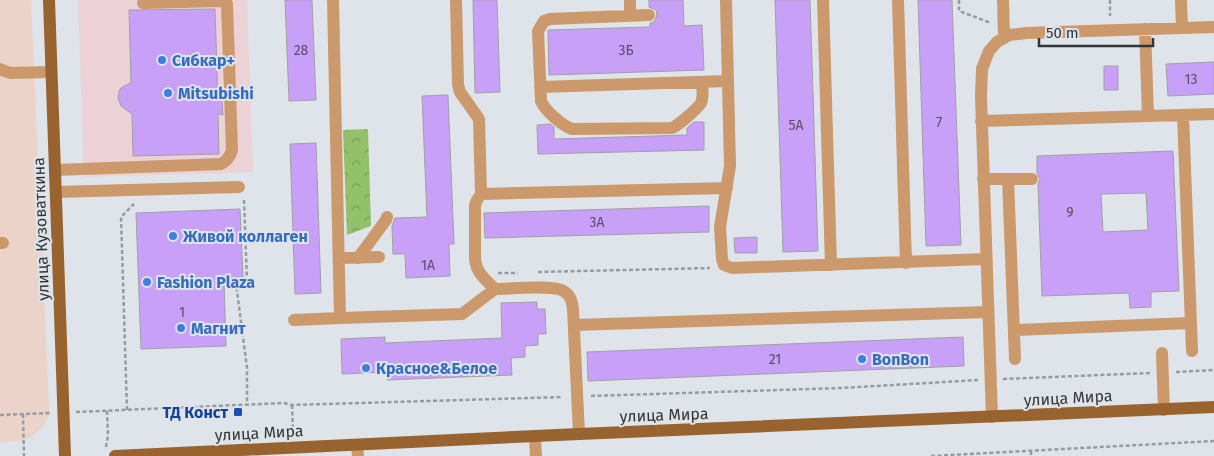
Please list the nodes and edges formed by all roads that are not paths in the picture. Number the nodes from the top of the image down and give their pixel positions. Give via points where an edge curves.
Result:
1 (48, 0) edge
2 (333, 0) edge
3 (456, 0) edge
4 (630, 0) edge
5 (726, 0) edge
6 (823, 0) edge
7 (898, 0) edge
8 (1003, 0) edge
9 (1182, 0) edge
10 (143, 3) dead end
11 (650, 14) dead end
12 (630, 15) junction
13 (1214, 27) edge
14 (1182, 28) junction
15 (1145, 29) junction
16 (1004, 38) junction
17 (0, 69) edge
18 (51, 72) junction
19 (728, 81) junction
20 (702, 82) junction
21 (540, 87) junction
22 (1214, 114) edge
23 (1183, 115) junction
24 (1148, 116) junction
25 (981, 121) junction
26 (55, 170) junction
27 (983, 179) junction
28 (1008, 179) junction
29 (1032, 179) dead end
30 (240, 187) dead end
31 (727, 188) junction
32 (56, 192) junction
33 (481, 194) junction
34 (387, 217) dead end
35 (379, 257) dead end
36 (339, 258) junction
37 (358, 258) junction
38 (986, 259) junction
39 (906, 263) junction
40 (831, 265) junction
41 (496, 289) junction
42 (988, 312) junction
43 (340, 318) junction
44 (294, 320) dead end
45 (1191, 323) junction
46 (574, 326) junction
47 (1014, 330) junction
48 (1192, 352) dead end
49 (1162, 353) dead end
50 (1014, 359) dead end
51 (1214, 407) edge
52 (1164, 410) junction
53 (992, 417) junction
54 (579, 434) junction
55 (535, 436) junction
56 (357, 450) edge
57 (110, 453) edge
58 (265, 453) edge
59 (65, 456) edge
60 (536, 456) edge

1 - 18 main road, улица Кузоваткина
2 - 36 lane
3 - 33 lane via 458,85 479,119
4 - 12 lane
5 - 19 lane
6 - 40 lane
7 - 39 lane
8 - 16 lane
9 - 14 lane
10 - 26 lane via 220,0 227,4 230,156 220,164
11 - 12 lane
12 - 21 lane via 544,21 538,31
13 - 14 lane
14 - 15 lane
15 - 16 lane via 1026,33
15 - 24 lane
16 - 25 lane via 989,52 982,69
17 - 18 lane via 10,73
18 - 26 main road, улица Кузоваткина
19 - 20 lane
19 - 31 lane via 730,166
20 - 21 lane
20 - 21 lane via 701,102 672,128 572,130 543,107
22 - 23 lane
23 - 24 lane
23 - 45 lane
24 - 25 lane
25 - 27 lane
26 - 32 main road, улица Кузоваткина
27 - 28 lane
27 - 38 lane
28 - 29 lane
28 - 47 lane
30 - 32 lane
31 - 33 lane
31 - 40 lane via 720,227 724,265 732,268
32 - 59 main road, улица Кузоваткина
33 - 41 lane via 474,205 476,268
34 - 37 lane
35 - 37 lane
36 - 37 lane
36 - 43 lane
38 - 39 lane
38 - 42 lane
39 - 40 lane
41 - 43 lane via 462,314
41 - 46 lane via 554,287 564,290 571,299
42 - 46 lane
42 - 53 lane
43 - 44 lane
45 - 47 lane
45 - 48 lane
46 - 54 lane
47 - 50 lane
49 - 52 lane
51 - 52 main road, улица Мира
52 - 53 main road, улица Мира
53 - 54 main road, улица Мира
54 - 55 main road, улица Мира
55 - 56 main road, улица Мира
55 - 60 lane
56 - 58 main road, улица Мира via 293,448
57 - 58 main road, улица Мира

